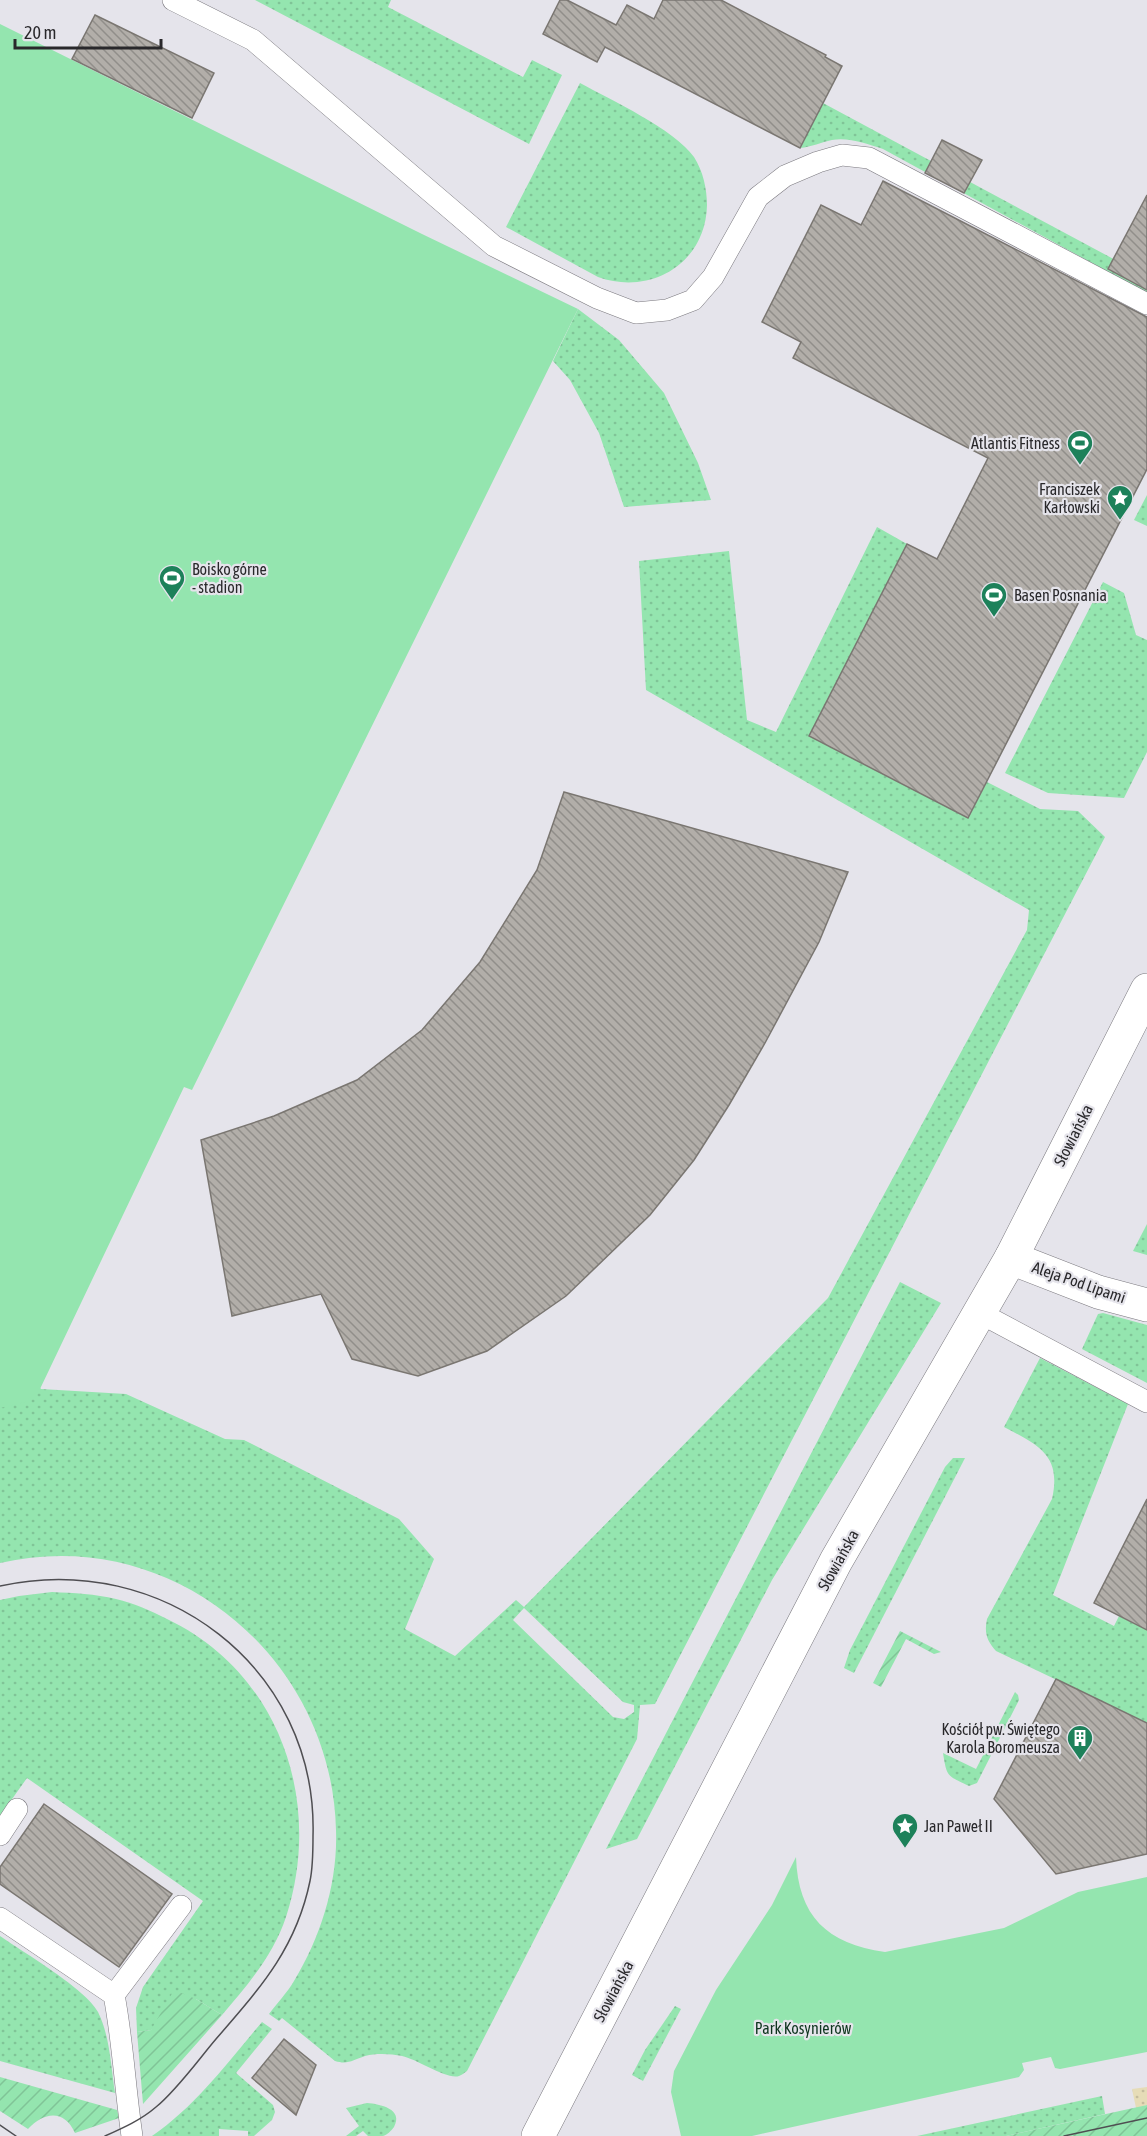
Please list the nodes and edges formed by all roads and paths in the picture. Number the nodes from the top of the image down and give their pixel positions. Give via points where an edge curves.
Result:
1 (173, 0) edge
2 (1147, 304) edge
3 (1147, 990) edge
4 (1011, 1258) junction
5 (1147, 1305) edge
6 (980, 1313) junction
7 (1147, 1402) edge
8 (17, 1809) dead end
9 (0, 1835) edge
10 (181, 1906) dead end
11 (0, 1918) edge
12 (114, 1995) junction
13 (132, 2136) edge
14 (538, 2136) edge

1 - 2 lane via 252,40 494,246 597,298 636,313 667,310 693,300 713,277 758,198 785,176 842,154 869,158
3 - 4 street, Słowiańska
4 - 5 street, Aleja Pod Lipami via 1098,1292
4 - 6 street, Słowiańska
6 - 7 lane
6 - 14 street, Słowiańska via 837,1561
8 - 9 lane
10 - 12 lane
11 - 12 lane
12 - 13 lane

